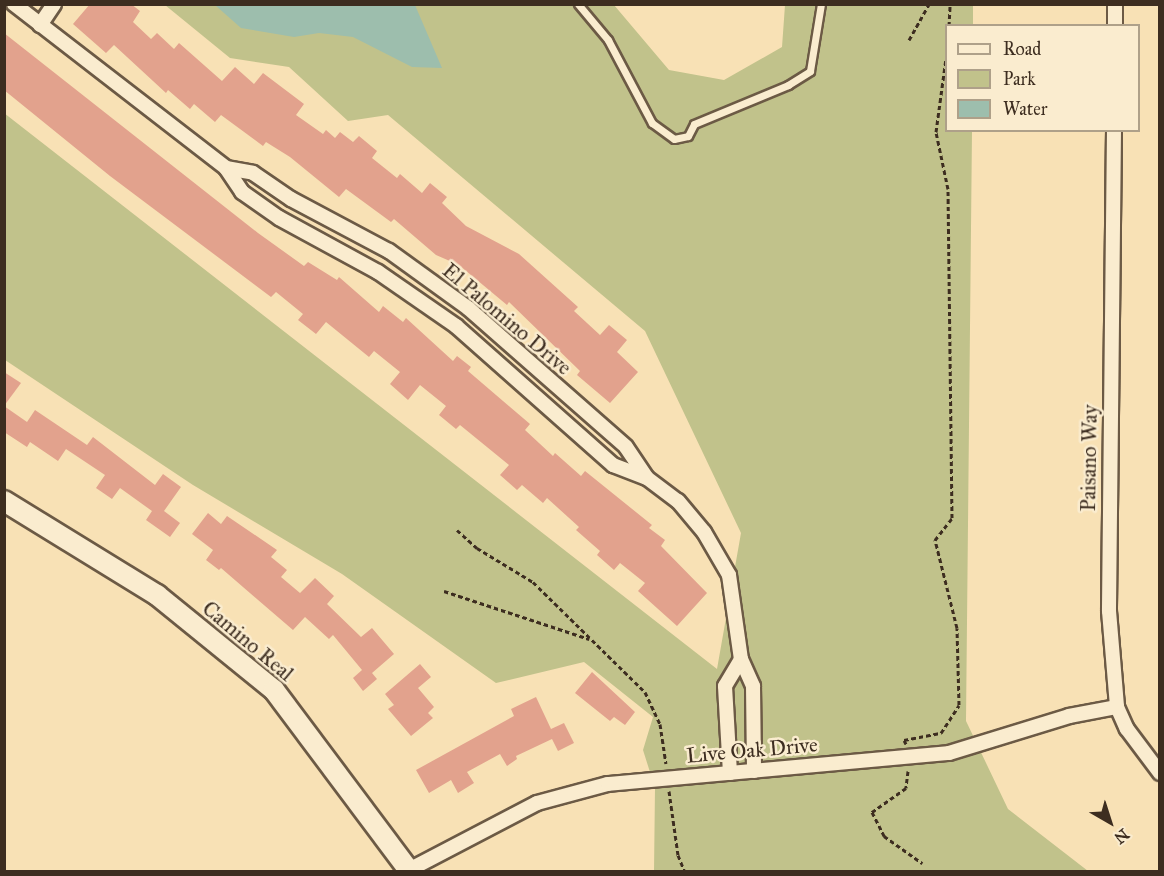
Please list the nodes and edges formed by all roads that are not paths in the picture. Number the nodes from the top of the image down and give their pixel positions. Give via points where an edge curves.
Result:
1 (14, 4) edge
2 (54, 4) edge
3 (578, 4) edge
4 (821, 4) edge
5 (1115, 4) edge
6 (1115, 24) edge
7 (40, 25) junction
8 (1114, 132) edge
9 (226, 168) junction
10 (647, 478) junction
11 (4, 501) edge
12 (741, 659) junction
13 (753, 700) junction
14 (726, 701) junction
15 (1117, 707) junction
16 (754, 771) junction
17 (730, 773) junction
18 (1160, 773) edge
19 (408, 871) edge

1 - 7 street, El Palomino Drive
2 - 7 street
3 - 4 lane via 608,40 652,123 674,139 688,136 694,124 788,85 810,71
5 - 6 street
7 - 9 street, El Palomino Drive
8 - 15 street, Paisano Way via 1108,611
9 - 10 street, El Palomino Drive via 242,192 279,218 378,272 456,326 613,465
9 - 10 street, El Palomino Drive via 253,173 291,199 389,251 468,308 626,447
10 - 12 street, El Palomino Drive via 678,501 698,524 729,575
11 - 19 main road, Camino Real via 157,595 274,690
12 - 13 street, El Palomino Drive via 753,686
12 - 14 street via 726,686
13 - 14 street
13 - 16 street, El Palomino Drive
14 - 17 street
15 - 16 street, Live Oak Drive via 1069,716 949,753
15 - 18 street, Paisano Way via 1127,729
16 - 17 street, Live Oak Drive
17 - 19 street, Live Oak Drive via 608,784 537,803

